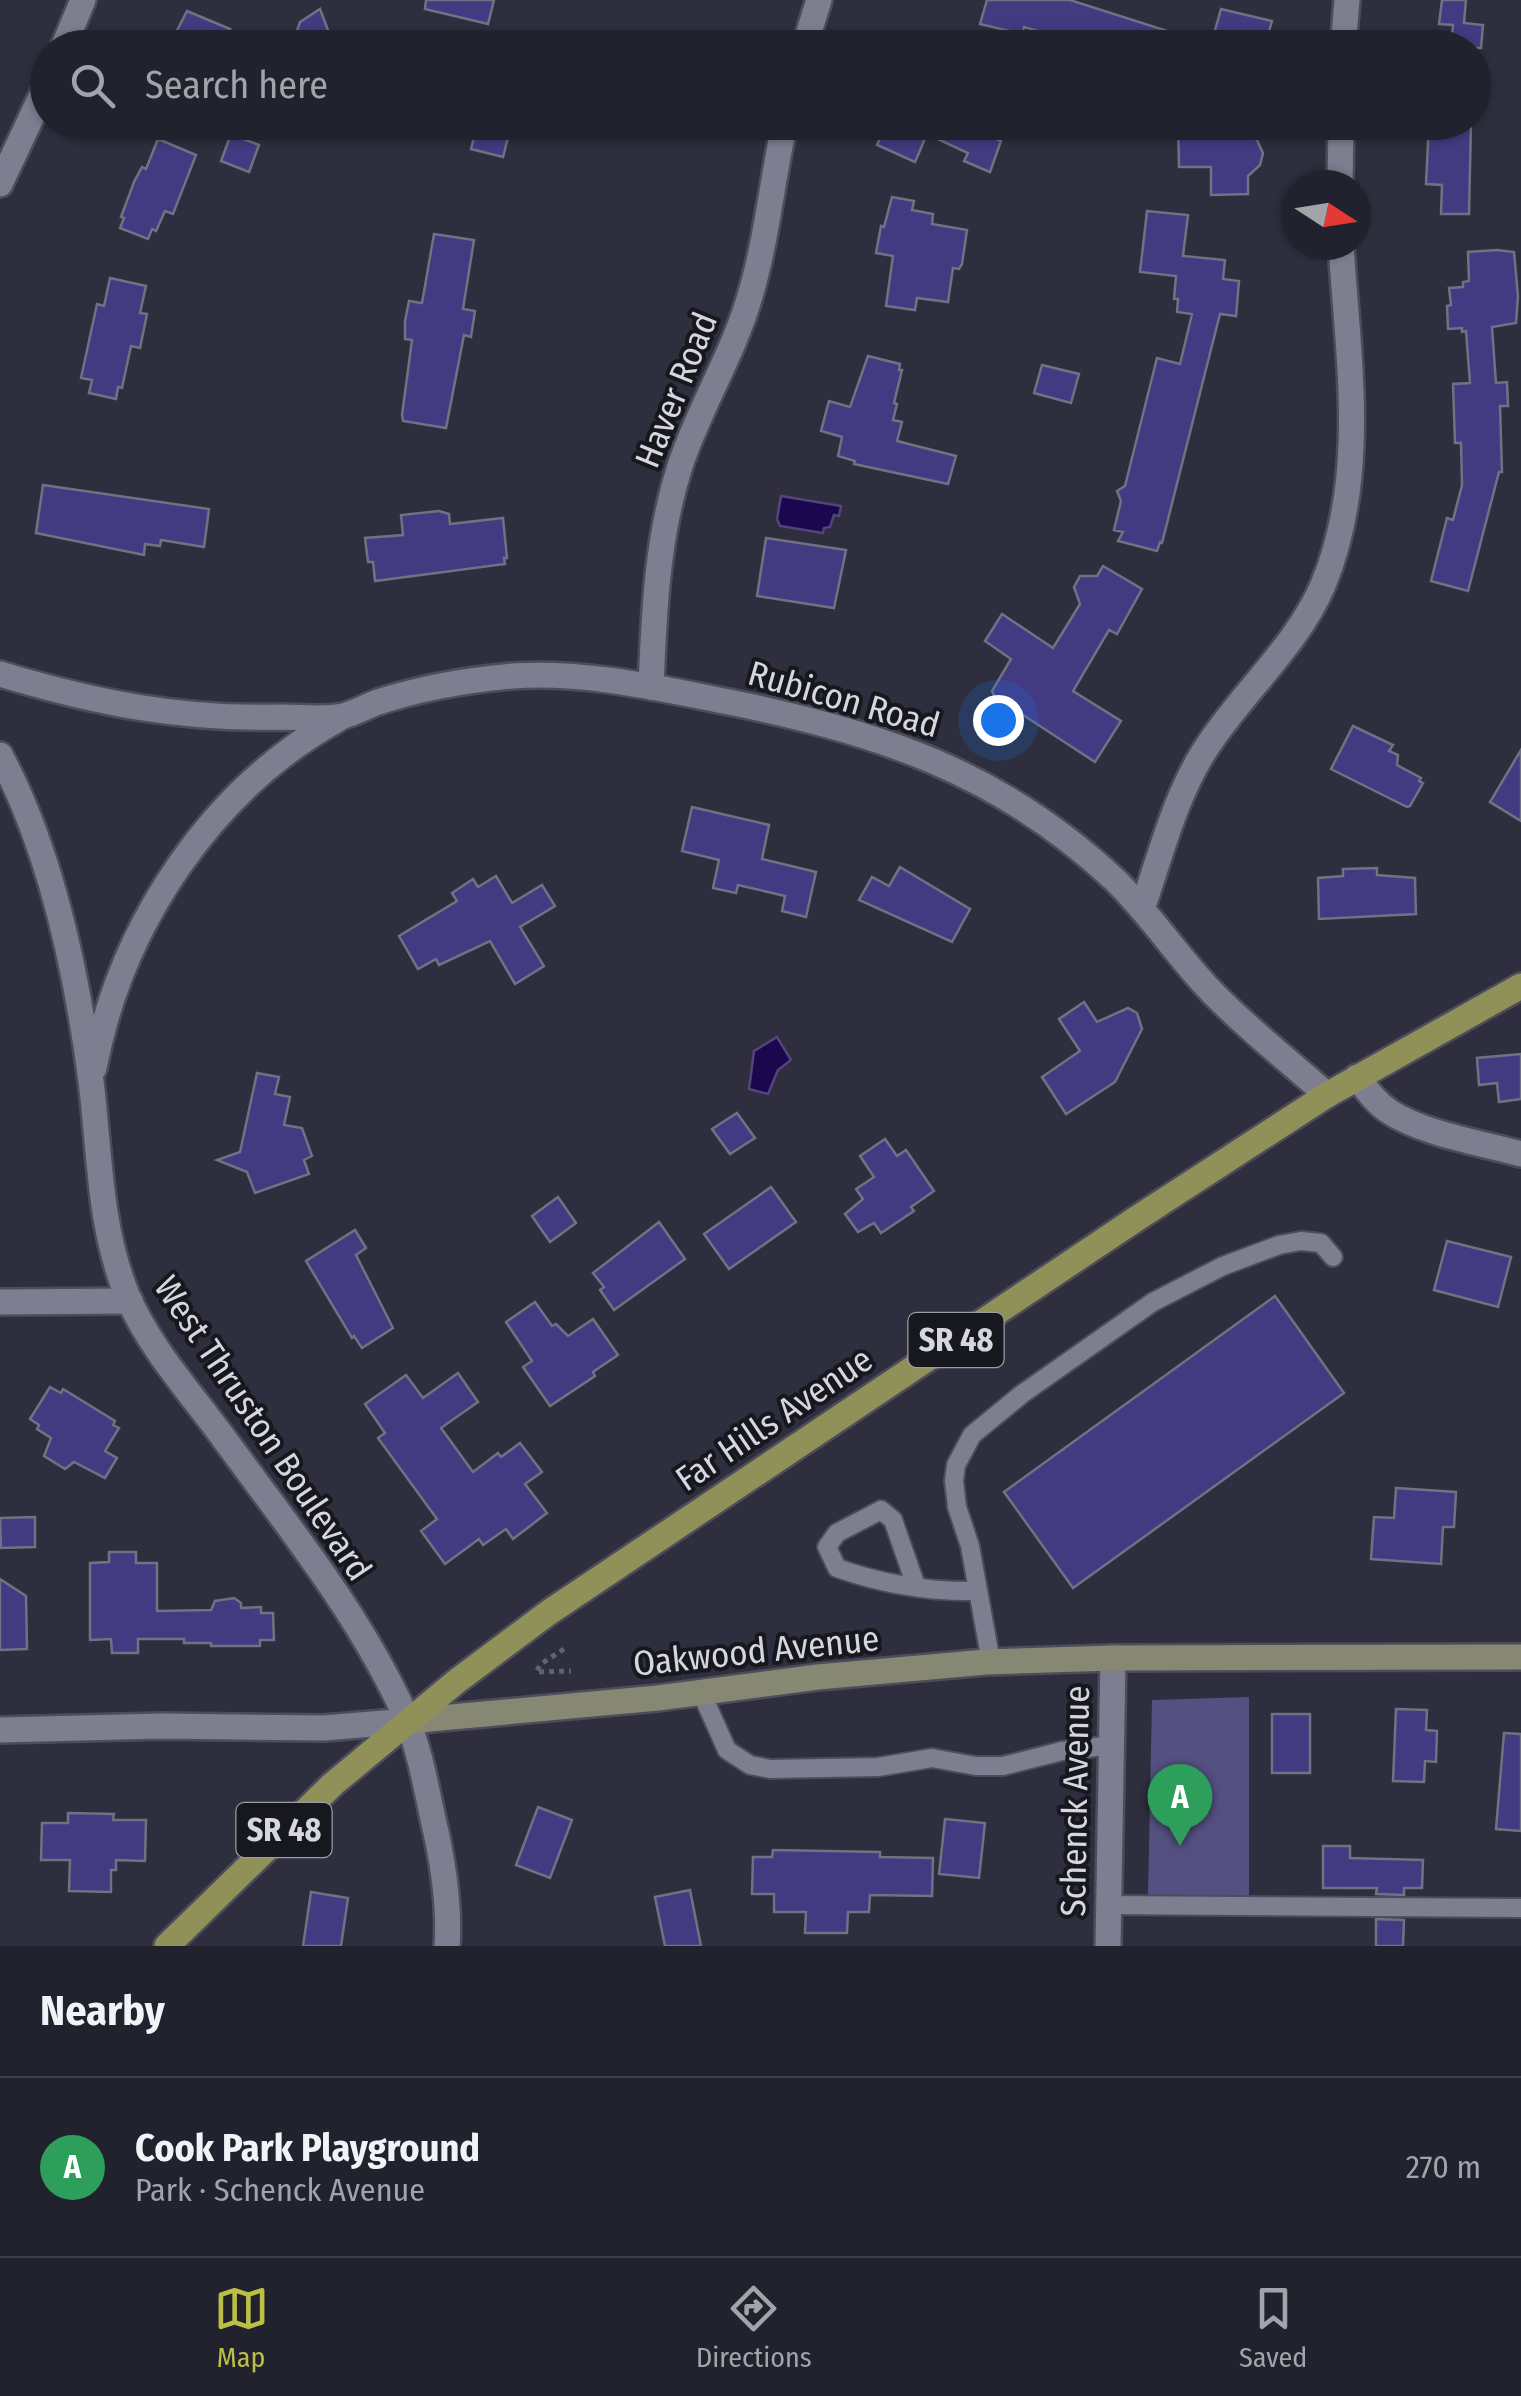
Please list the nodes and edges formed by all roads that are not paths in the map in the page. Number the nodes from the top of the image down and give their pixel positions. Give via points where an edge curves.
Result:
1 (82, 0) edge
2 (819, 0) edge
3 (1347, 0) edge
4 (70, 30) edge
5 (810, 30) edge
6 (1344, 30) edge
7 (30, 120) edge
8 (782, 140) edge
9 (1340, 140) edge
10 (1340, 170) edge
11 (0, 184) edge
12 (1342, 260) edge
13 (0, 674) edge
14 (651, 686) junction
15 (342, 716) junction
16 (0, 755) edge
17 (1142, 909) junction
18 (1521, 986) edge
19 (1357, 1077) junction
20 (91, 1085) junction
21 (1327, 1095) junction
22 (1521, 1154) edge
23 (1333, 1257) dead end
24 (130, 1301) junction
25 (0, 1302) edge
26 (916, 1586) junction
27 (978, 1591) junction
28 (1521, 1657) edge
29 (1113, 1658) junction
30 (991, 1662) junction
31 (701, 1692) junction
32 (408, 1721) junction
33 (0, 1730) edge
34 (1113, 1745) junction
35 (1108, 1906) junction
36 (1521, 1908) edge
37 (167, 1946) edge
38 (446, 1946) edge
39 (1108, 1946) edge

1 - 4 street
2 - 5 street
3 - 6 street
7 - 11 street
8 - 14 street, Haver Road via 750,298 666,515
9 - 10 street
12 - 17 street via 1354,423 1341,531 1300,626 1202,754
13 - 15 street, Rubicon Road via 127,708 191,716
14 - 15 street, Rubicon Road via 513,676 448,685
14 - 17 street, Rubicon Road via 802,716 936,760 1042,822
15 - 20 street, Rubicon Road via 301,739 248,785 202,832 165,886 110,1003
16 - 20 street, West Thruston Boulevard via 37,837 57,904
17 - 21 street, Rubicon Road via 1213,993
18 - 19 main road, Far Hills Avenue / SR 48
19 - 21 main road, Far Hills Avenue / SR 48
19 - 22 street via 1392,1113
20 - 24 street, West Thruston Boulevard via 104,1216
21 - 32 main road, Far Hills Avenue / SR 48 via 548,1613
23 - 27 lane via 1321,1243 1301,1242 1223,1266 1154,1302 972,1435 954,1481
24 - 25 street
24 - 32 street, West Thruston Boulevard via 342,1605
26 - 26 lane via 837,1568 827,1547 836,1532 882,1510 893,1520
26 - 27 lane
27 - 30 lane
28 - 29 street, Oakwood Avenue
29 - 30 street, Oakwood Avenue
29 - 34 street, Schenck Avenue
30 - 31 street, Oakwood Avenue
31 - 32 street, Oakwood Avenue
31 - 34 lane via 727,1750 770,1769 878,1767 932,1758 1003,1766
32 - 33 street, Oakwood Avenue via 324,1728
32 - 37 main road, Far Hills Avenue / SR 48 via 320,1796
32 - 38 street, West Thruston Boulevard via 441,1858
34 - 35 street, Schenck Avenue
35 - 36 lane
35 - 39 street, Schenck Avenue

